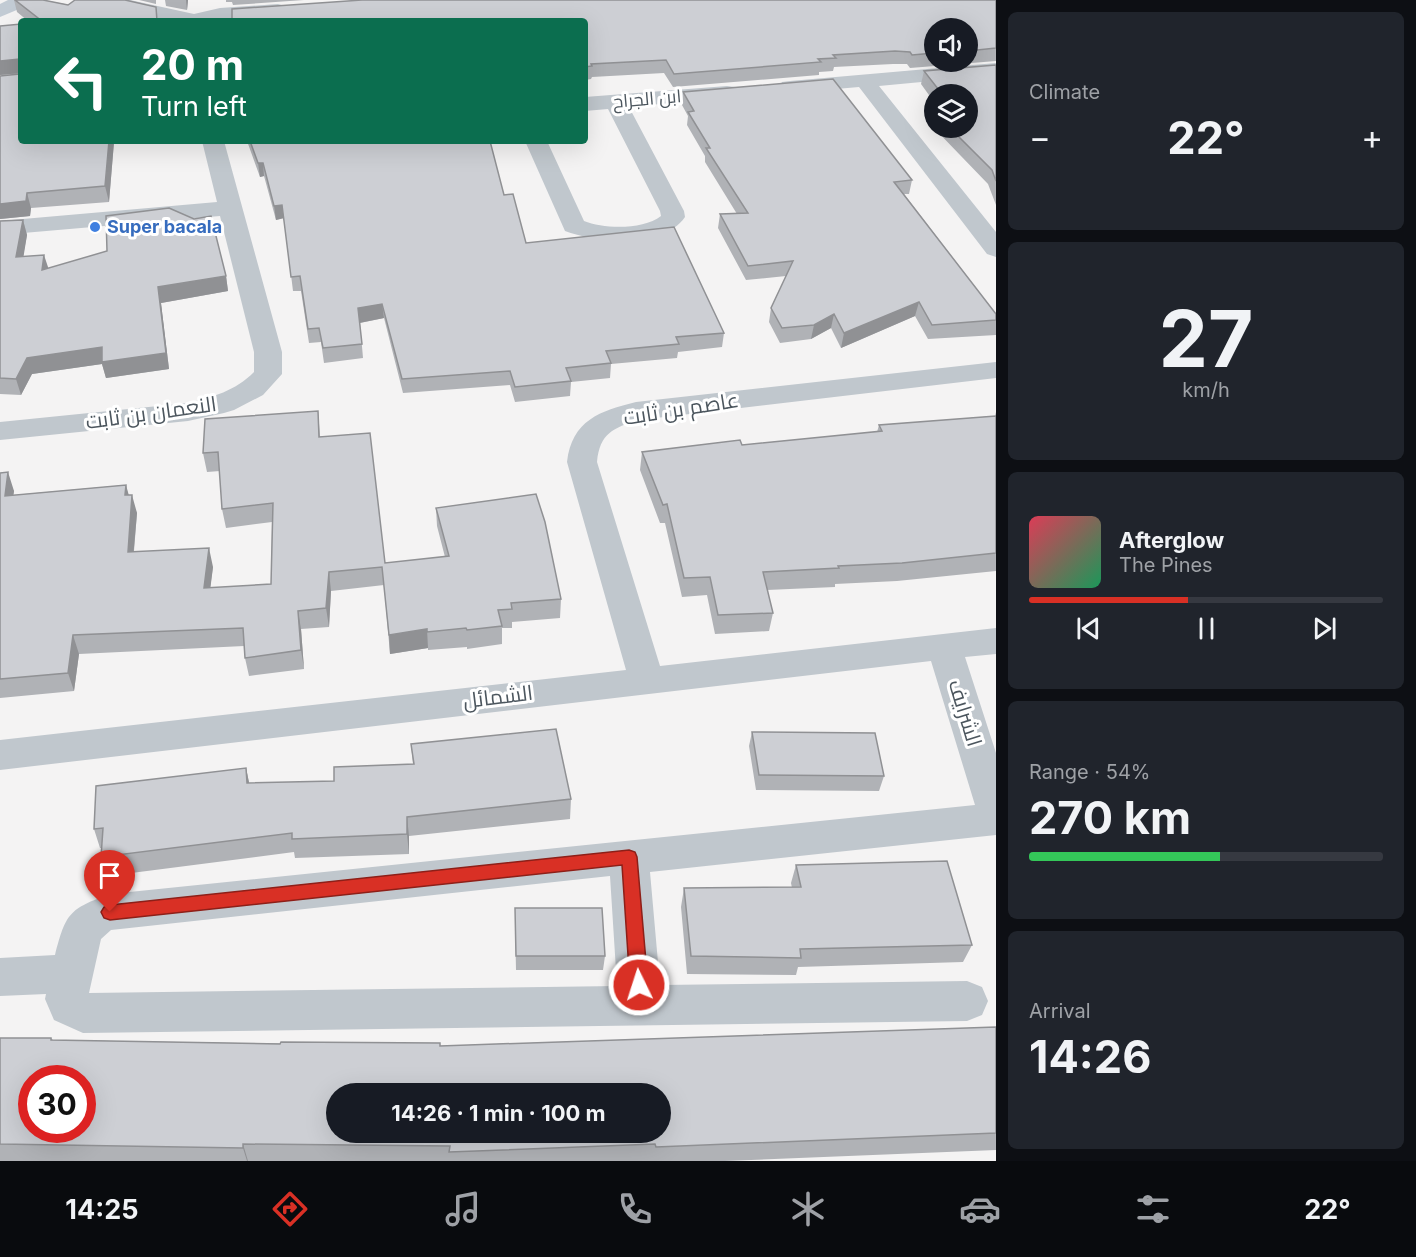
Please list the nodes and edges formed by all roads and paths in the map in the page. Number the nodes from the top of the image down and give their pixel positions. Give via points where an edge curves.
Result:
1 (24, 0) edge
2 (106, 1) edge
3 (295, 9) edge
4 (0, 11) edge
5 (182, 18) edge
6 (199, 18) edge
7 (996, 69) edge
8 (864, 80) junction
9 (769, 88) edge
10 (745, 90) edge
11 (615, 101) junction
12 (588, 104) edge
13 (214, 144) edge
14 (537, 144) edge
15 (231, 208) junction
16 (0, 228) edge
17 (996, 249) edge
18 (996, 370) edge
19 (0, 431) edge
20 (996, 641) edge
21 (944, 647) junction
22 (647, 680) junction
23 (0, 755) edge
24 (996, 812) edge
25 (996, 819) edge
26 (629, 857) junction
27 (70, 974) junction
28 (0, 977) edge
29 (967, 1001) dead end
30 (640, 1006) junction

1 - 4 main road
2 - 5 street
3 - 6 street
7 - 8 street
8 - 9 street
8 - 17 street
10 - 11 street, ابن الجراح
11 - 12 street, ابن الجراح
11 - 14 street via 672,211 673,217 663,227 592,233 574,226
13 - 15 street, النعمان بن ثابت
15 - 16 street
15 - 19 street, النعمان بن ثابت via 268,352 268,374 253,389 224,404 188,412
18 - 22 street, عاصم بن ثابت via 636,411 596,428 582,445 582,462
20 - 21 street, الشمائل
21 - 22 street, الشمائل
21 - 24 street, الشرايف
22 - 23 street, الشمائل
25 - 26 street
26 - 27 street via 110,912 94,918 82,930
26 - 30 street
27 - 28 street
27 - 30 street via 66,999 69,1006 83,1013
29 - 30 street

